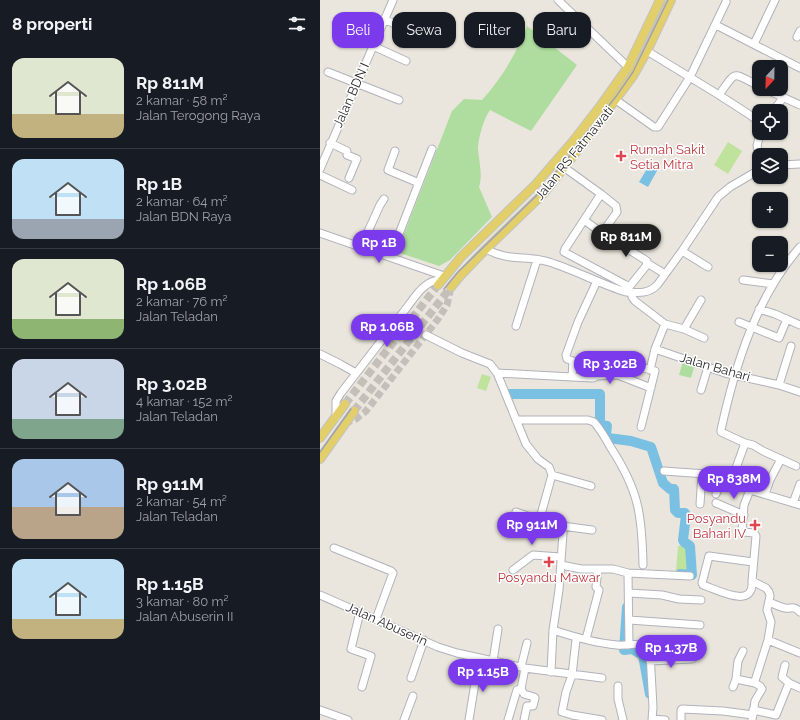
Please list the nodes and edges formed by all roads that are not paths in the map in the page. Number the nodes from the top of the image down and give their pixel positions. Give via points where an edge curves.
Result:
1 (393, 0) edge
2 (558, 0) edge
3 (671, 0) edge
4 (775, 0) edge
5 (726, 2) dead end
6 (657, 6) edge
7 (664, 13) junction
8 (384, 19) joint
9 (392, 23) edge
10 (716, 25) junction
11 (754, 44) junction
12 (372, 48) edge
13 (378, 48) edge
14 (647, 51) junction
15 (406, 60) dead end
16 (628, 67) junction
17 (800, 68) edge
18 (328, 72) dead end
19 (690, 77) junction
20 (752, 82) edge
21 (356, 83) junction
22 (719, 95) junction
23 (779, 96) edge
24 (783, 98) junction
25 (399, 100) dead end
26 (616, 100) junction
27 (778, 104) edge
28 (800, 105) edge
29 (752, 117) edge
30 (330, 143) junction
31 (432, 149) dead end
32 (395, 151) dead end
33 (800, 164) edge
34 (788, 165) edge
35 (320, 169) edge
36 (564, 170) junction
37 (752, 174) edge
38 (320, 175) edge
39 (349, 178) dead end
40 (419, 183) junction
41 (352, 190) dead end
42 (600, 196) junction
43 (384, 199) dead end
44 (584, 220) junction
45 (320, 233) edge
46 (602, 233) junction
47 (361, 247) junction
48 (800, 247) edge
49 (486, 249) junction
50 (682, 251) junction
51 (390, 257) junction
52 (537, 260) junction
53 (647, 265) junction
54 (708, 267) dead end
55 (664, 275) junction
56 (441, 280) junction
57 (743, 280) dead end
58 (597, 281) junction
59 (773, 284) junction
60 (451, 287) dead end
61 (632, 292) junction
62 (701, 300) dead end
63 (760, 309) junction
64 (787, 319) junction
65 (739, 322) dead end
66 (665, 324) junction
67 (800, 325) edge
68 (516, 326) dead end
69 (752, 328) junction
70 (684, 329) junction
71 (426, 335) dead end
72 (704, 338) dead end
73 (791, 346) dead end
74 (655, 349) junction
75 (320, 354) edge
76 (633, 365) dead end
77 (708, 367) junction
78 (650, 370) junction
79 (356, 373) junction
80 (497, 373) junction
81 (735, 375) junction
82 (572, 377) junction
83 (779, 385) junction
84 (651, 388) junction
85 (701, 390) dead end
86 (800, 392) edge
87 (345, 404) tunnel mouth
88 (354, 411) tunnel mouth
89 (336, 416) junction
90 (516, 420) junction
91 (641, 427) dead end
92 (320, 438) edge
93 (745, 443) junction
94 (321, 453) edge
95 (781, 459) junction
96 (796, 466) dead end
97 (664, 471) dead end
98 (702, 474) junction
99 (552, 475) junction
100 (722, 479) junction
101 (731, 482) junction
102 (800, 484) edge
103 (591, 486) dead end
104 (750, 490) junction
105 (716, 494) dead end
106 (765, 494) junction
107 (716, 503) dead end
108 (700, 504) dead end
109 (797, 504) edge
110 (516, 512) dead end
111 (744, 515) junction
112 (541, 519) junction
113 (562, 526) junction
114 (592, 530) dead end
115 (334, 548) dead end
116 (560, 557) junction
117 (753, 562) junction
118 (561, 565) junction
119 (643, 565) dead end
120 (598, 569) junction
121 (513, 570) dead end
122 (626, 572) junction
123 (690, 576) dead end
124 (752, 581) junction
125 (629, 593) junction
126 (320, 595) edge
127 (702, 600) dead end
128 (769, 602) junction
129 (360, 612) junction
130 (800, 612) edge
131 (376, 619) junction
132 (629, 620) junction
133 (700, 624) dead end
134 (498, 629) dead end
135 (553, 630) junction
136 (586, 639) junction
137 (424, 640) junction
138 (576, 640) dead end
139 (768, 640) junction
140 (527, 643) dead end
141 (627, 645) junction
142 (743, 651) dead end
143 (800, 653) edge
144 (479, 658) junction
145 (692, 659) dead end
146 (493, 661) junction
147 (650, 661) junction
148 (785, 665) dead end
149 (523, 668) junction
150 (551, 672) junction
151 (572, 675) junction
152 (411, 678) dead end
153 (602, 678) dead end
154 (736, 678) junction
155 (755, 683) junction
156 (789, 683) junction
157 (618, 686) dead end
158 (362, 687) dead end
159 (733, 687) dead end
160 (800, 688) edge
161 (521, 689) junction
162 (413, 696) dead end
163 (320, 710) edge
164 (753, 715) edge
165 (328, 716) edge
166 (564, 717) edge
167 (348, 720) edge
168 (404, 720) edge
169 (469, 720) edge
170 (508, 720) edge
171 (524, 720) edge
172 (602, 720) edge
173 (622, 720) edge
174 (652, 720) edge
175 (665, 720) edge
176 (681, 720) edge

1 - 8 street, Jalan BDN I
2 - 16 street
3 - 7 main road, Jalan RS Fatmawati
4 - 11 street
5 - 10 street
6 - 7 main road
6 - 16 main road, Jalan RS Fatmawati
7 - 14 main road, Jalan RS Fatmawati
8 - 9 street
10 - 11 street
10 - 19 street
11 - 17 street
12 - 21 street, Jalan BDN I
13 - 15 street
14 - 19 street
14 - 26 main road, Jalan RS Fatmawati
16 - 56 main road, Jalan RS Fatmawati via 552,167
18 - 21 street
19 - 22 street
19 - 26 street via 657,128
20 - 22 street via 738,75 734,76
21 - 25 street
21 - 30 street, Jalan BDN I
22 - 29 street
23 - 24 street
24 - 27 street
24 - 28 street
26 - 36 main road, Jalan RS Fatmawati
30 - 35 street, Jalan BDN I
30 - 39 street via 357,159
31 - 40 street
32 - 40 street via 388,170
33 - 34 street
36 - 42 street
36 - 49 main road, Jalan RS Fatmawati
37 - 50 street via 720,196
38 - 41 street
40 - 51 street
42 - 44 street
42 - 46 street via 618,210
43 - 47 street
44 - 46 street
44 - 53 street via 565,253 628,286
45 - 47 street
46 - 53 street via 646,259
47 - 51 street
48 - 59 street
49 - 52 street via 504,257
49 - 60 main road, Jalan RS Fatmawati
50 - 54 street
50 - 55 street
51 - 56 street
52 - 58 street via 548,261
52 - 68 street
53 - 55 street
55 - 61 street via 654,288 645,292
56 - 79 street via 433,280 416,295
57 - 59 street
58 - 61 street
58 - 82 street via 566,355 567,359 573,361
59 - 63 street
61 - 66 street via 635,301
62 - 70 street
63 - 64 street
63 - 69 street
64 - 67 street
64 - 69 street via 779,338
65 - 69 street
66 - 70 street
66 - 74 street
69 - 81 street
70 - 72 street
71 - 80 street via 490,364
73 - 83 street
74 - 77 street, Jalan Bahari
74 - 78 street
75 - 79 street
76 - 78 street
77 - 81 street, Jalan Bahari
77 - 85 street
78 - 84 street via 655,371
79 - 89 street via 336,401
80 - 82 street
80 - 90 street
81 - 83 street, Jalan Bahari
81 - 93 street via 721,430 723,434
82 - 84 street via 618,376 636,379
83 - 86 street, Jalan Bahari
84 - 91 street
87 - 89 main road
88 - 94 main road
89 - 92 main road
90 - 99 street via 530,450 549,467
90 - 119 street via 594,422 628,476 635,492 642,522
93 - 95 street
93 - 101 street
95 - 96 street
95 - 106 street
97 - 98 street
98 - 100 street
98 - 108 street
99 - 103 street
99 - 112 street
100 - 101 street
100 - 105 street
101 - 104 street
102 - 109 street
104 - 106 street
104 - 111 street via 745,502
106 - 109 street
107 - 111 street
110 - 112 street
111 - 117 street via 742,531 754,533 756,536
112 - 113 street
113 - 114 street
113 - 116 street
115 - 131 street via 393,573
116 - 118 street
116 - 121 street via 533,555
117 - 124 street
117 - 124 street via 709,556 702,584 743,597 752,591
118 - 120 street
118 - 135 street
120 - 122 street
120 - 136 street via 596,587 599,590
122 - 123 street
122 - 125 street
124 - 128 street via 768,590
125 - 127 street
125 - 132 street
126 - 129 street, Jalan Abuserin
128 - 130 street via 785,608 792,607
128 - 139 street via 767,610 771,622
129 - 131 street, Jalan Abuserin
129 - 158 street via 351,650 354,655 371,656
131 - 137 street, Jalan Abuserin
132 - 133 street
132 - 141 street
134 - 146 street
135 - 136 street
135 - 150 street
136 - 141 street
137 - 144 street, Jalan Abuserin via 447,650
137 - 152 street
138 - 151 street
139 - 143 street
139 - 155 street
140 - 149 street
141 - 147 street via 646,646 650,650
142 - 154 street via 738,661
144 - 146 street, Jalan Abuserin
144 - 169 street
145 - 147 street
146 - 149 street, Jalan Abuserin
147 - 174 street
148 - 156 street via 782,677
149 - 150 street, Jalan Abuserin
149 - 161 street
150 - 151 street, Jalan Abuserin
151 - 153 street, Jalan Abuserin
151 - 166 street via 562,710
154 - 155 street
154 - 159 street
155 - 164 street via 762,689 755,701
156 - 160 street
156 - 164 street via 775,716
157 - 173 street
161 - 170 street via 517,690
161 - 171 street via 524,694 535,698 532,706 527,706
162 - 168 street
163 - 165 street
164 - 176 street via 682,709
165 - 167 street
166 - 172 street
174 - 175 street

